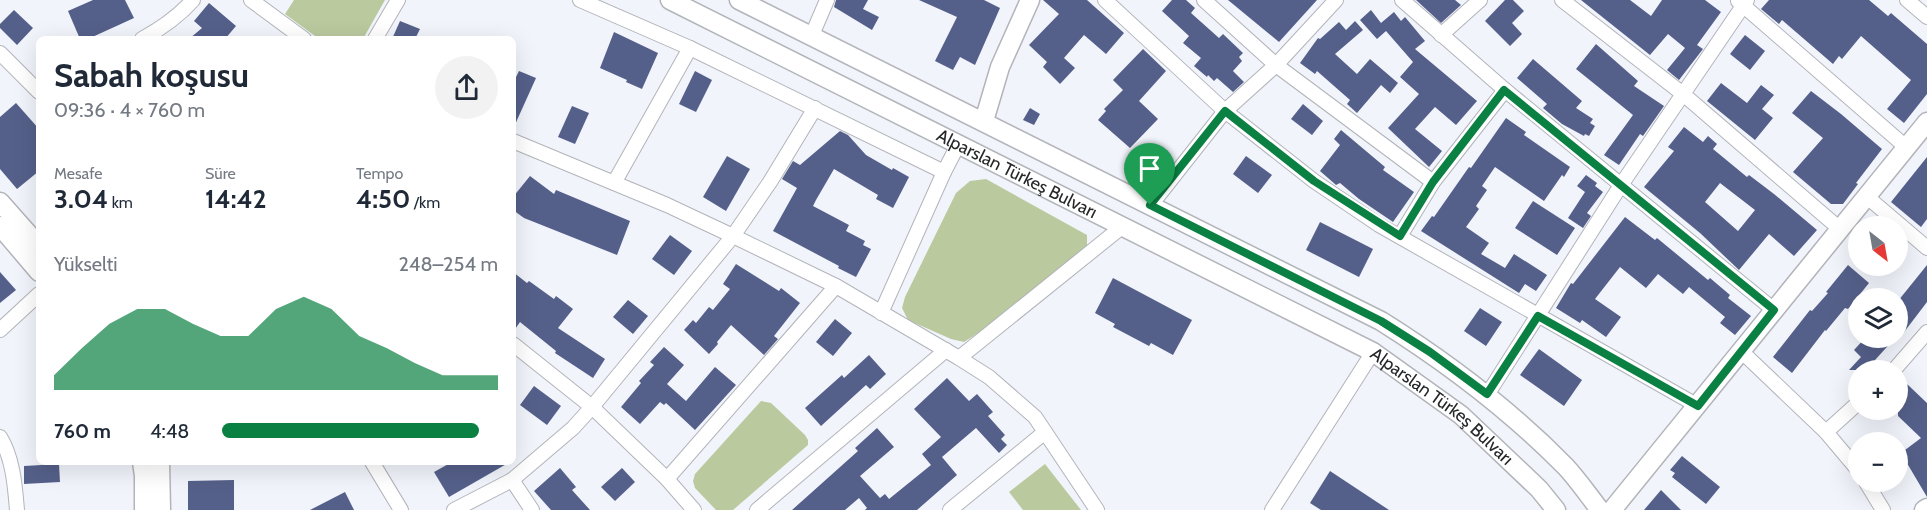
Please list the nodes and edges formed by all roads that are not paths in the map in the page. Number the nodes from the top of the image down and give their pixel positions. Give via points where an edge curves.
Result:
1 (193, 0) edge
2 (251, 0) edge
3 (398, 0) edge
4 (580, 0) edge
5 (670, 0) edge
6 (739, 0) edge
7 (827, 0) edge
8 (1030, 0) edge
9 (1105, 0) edge
10 (1204, 0) edge
11 (1336, 0) edge
12 (1402, 0) edge
13 (1480, 0) edge
14 (1562, 0) edge
15 (1907, 0) edge
16 (1742, 2) edge
17 (268, 5) edge
18 (1927, 17) edge
19 (812, 35) junction
20 (1441, 35) junction
21 (148, 36) edge
22 (301, 36) edge
23 (377, 36) edge
24 (690, 48) junction
25 (0, 53) edge
26 (1276, 65) junction
27 (34, 79) edge
28 (1504, 90) junction
29 (1683, 94) junction
30 (815, 108) junction
31 (1225, 111) junction
32 (984, 121) junction
33 (1927, 122) edge
34 (516, 142) edge
35 (958, 143) junction
36 (1906, 147) junction
37 (944, 172) junction
38 (1433, 182) junction
39 (614, 183) junction
40 (1621, 185) junction
41 (1866, 196) junction
42 (0, 202) edge
43 (1150, 205) junction
44 (0, 226) edge
45 (1123, 226) junction
46 (1927, 228) edge
47 (1840, 229) junction
48 (733, 236) junction
49 (1400, 236) junction
50 (36, 243) edge
51 (1922, 244) edge
52 (36, 268) edge
53 (836, 286) junction
54 (36, 297) edge
55 (1774, 310) junction
56 (881, 313) junction
57 (1538, 316) junction
58 (0, 330) edge
59 (1927, 332) edge
60 (516, 346) edge
61 (946, 350) junction
62 (1741, 351) junction
63 (1373, 352) junction
64 (959, 358) junction
65 (1903, 360) edge
66 (1487, 394) junction
67 (1698, 406) junction
68 (592, 407) junction
69 (1848, 412) edge
70 (1045, 432) junction
71 (1826, 432) junction
72 (0, 437) edge
73 (1848, 458) edge
74 (142, 465) edge
75 (160, 465) edge
76 (374, 465) edge
77 (667, 479) junction
78 (512, 480) junction
79 (1872, 492) edge
80 (17, 510) edge
81 (144, 510) edge
82 (161, 510) edge
83 (401, 510) edge
84 (454, 510) edge
85 (532, 510) edge
86 (694, 510) edge
87 (757, 510) edge
88 (950, 510) edge
89 (1097, 510) edge
90 (1272, 510) edge
91 (1556, 510) edge
92 (1600, 510) edge
93 (1612, 510) edge
94 (1883, 510) edge

1 - 21 street via 164,27
2 - 17 street
3 - 23 street
4 - 24 street
5 - 35 main road, Alparslan Türkeş Bulvarı
6 - 19 main road, Alparslan Türkeş Bulvarı
7 - 19 street
8 - 32 main road via 1000,67
9 - 31 street
10 - 26 street
11 - 26 street
12 - 20 street
13 - 20 street
14 - 29 street
15 - 18 street
16 - 29 street
16 - 36 street
17 - 22 street
19 - 32 main road, Alparslan Türkeş Bulvarı
20 - 28 street
24 - 30 street
24 - 39 street
25 - 27 street
26 - 31 street
26 - 38 street
28 - 38 street
28 - 40 street
29 - 40 street
29 - 47 street
30 - 37 street
30 - 48 street
31 - 43 street
31 - 49 street via 1314,181
32 - 43 main road, Alparslan Türkeş Bulvarı
33 - 36 main road
34 - 39 street
35 - 37 street
35 - 45 main road, Alparslan Türkeş Bulvarı
36 - 41 main road
37 - 56 street
38 - 49 street
39 - 48 street
40 - 55 street
40 - 57 street
41 - 47 main road
41 - 51 street
42 - 50 main road
43 - 66 main road, Alparslan Türkeş Bulvarı via 1381,321
44 - 52 main road
45 - 63 main road, Alparslan Türkeş Bulvarı
45 - 64 street
46 - 51 street
47 - 55 main road
48 - 53 street
48 - 68 street
49 - 57 street
53 - 56 street
53 - 77 street
54 - 58 street
55 - 62 main road
56 - 61 street
57 - 66 street
57 - 67 street
59 - 65 street
60 - 68 street
61 - 64 street
61 - 87 street
62 - 67 main road
62 - 71 street
63 - 90 street
63 - 91 main road, Alparslan Türkeş Bulvarı via 1461,415
64 - 70 street via 989,377 1035,417
66 - 92 main road, Alparslan Türkeş Bulvarı via 1567,468
67 - 93 main road
68 - 77 street
68 - 78 street
69 - 71 street
70 - 88 street
70 - 89 street
71 - 73 street
72 - 80 street via 15,479
74 - 81 main road
75 - 82 main road
76 - 83 street
77 - 86 street
78 - 84 street
78 - 85 street
79 - 94 street

